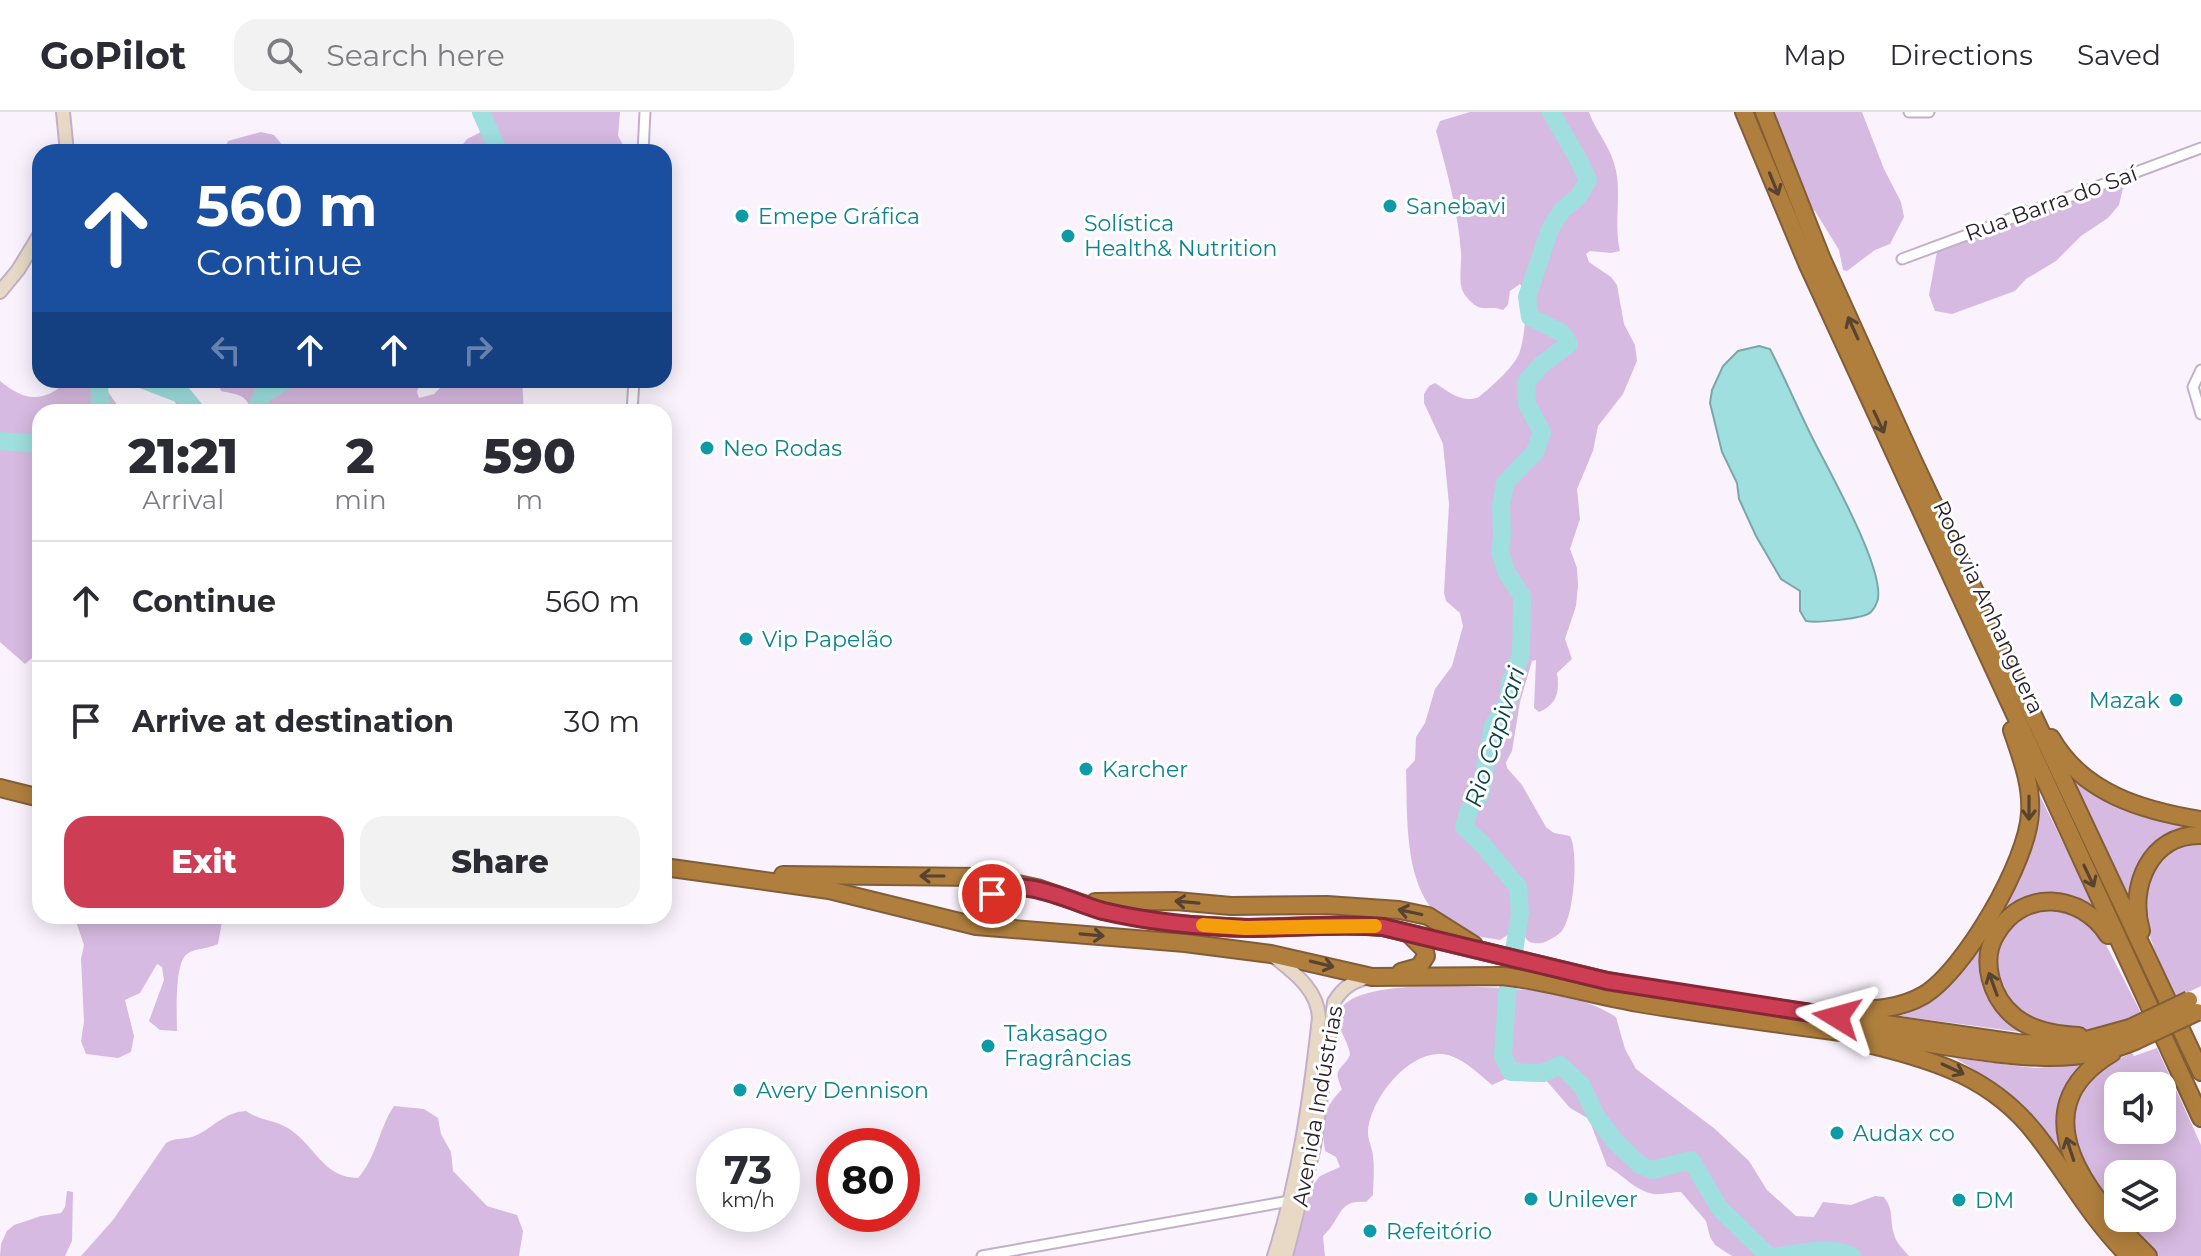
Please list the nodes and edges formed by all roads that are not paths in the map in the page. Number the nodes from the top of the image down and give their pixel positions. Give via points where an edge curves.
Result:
1 (63, 112) edge
2 (645, 112) edge
3 (1744, 112) edge
4 (1764, 112) edge
5 (1909, 112) edge
6 (1929, 112) edge
7 (66, 144) edge
8 (643, 144) edge
9 (2201, 148) edge
10 (32, 247) edge
11 (1902, 259) dead end
12 (0, 292) edge
13 (2201, 370) edge
14 (2201, 414) edge
15 (1994, 653) junction
16 (0, 788) edge
17 (32, 798) edge
18 (0, 800) edge
19 (32, 800) edge
20 (2201, 820) edge
21 (2201, 835) edge
22 (672, 868) edge
23 (717, 873) junction
24 (1037, 888) junction
25 (1073, 902) junction
26 (1014, 929) junction
27 (1406, 932) junction
28 (1484, 950) junction
29 (1271, 954) junction
30 (2153, 971) junction
31 (1543, 973) junction
32 (1372, 977) junction
33 (2139, 986) junction
34 (2197, 1004) edge
35 (1773, 1016) junction
36 (2105, 1037) junction
37 (2129, 1039) junction
38 (2201, 1072) edge
39 (2201, 1118) edge
40 (1296, 1200) junction
41 (982, 1256) edge
42 (1274, 1256) edge
43 (1286, 1256) edge
44 (2129, 1256) edge
45 (2148, 1256) edge

1 - 7 street
2 - 8 street
3 -> 15 highway, Rodovia Anhanguera via 1807,263
15 -> 4 highway, Rodovia Anhanguera via 1821,257
5 - 6 street
9 - 11 street, Rua Barra do Saí
10 - 12 street
13 - 14 street via 2193,387
15 - 20 highway via 2054,744 2080,772 2132,805
15 - 30 highway, Rodovia Anhanguera
15 -> 33 highway, Rodovia Anhanguera
15 -> 35 highway via 2025,768 2030,813 2018,859 1976,936 1946,978 1908,1003
16 - 17 highway
18 - 19 highway
21 - 30 highway via 2170,841 2143,873 2136,908
22 - 23 highway
24 -> 23 highway via 957,876
23 - 26 highway via 854,895 976,926
24 - 25 highway
24 - 26 highway via 999,889 992,894 994,918
25 - 27 highway via 1173,924 1357,925
28 -> 25 highway via 1428,916 1399,910
26 -> 29 highway
27 - 28 highway
27 - 32 highway via 1424,949 1422,964 1415,970
28 - 31 highway
29 -> 32 highway
29 - 40 street, Avenida Indústrias via 1309,988 1319,1009
30 - 38 highway, Rodovia Anhanguera
31 - 32 highway
31 - 35 highway via 1633,1002
32 - 40 street, Avenida Indústrias via 1350,984 1334,1002 1318,1122
36 -> 33 highway via 2052,1032 2015,1017 1991,981 1988,966 1996,933 2021,909 2037,902 2070,904 2100,923
33 - 39 highway, Rodovia Anhanguera
34 - 37 highway, bridge
35 - 36 highway via 2046,1046
35 - 37 highway via 2035,1057 2066,1057
35 -> 44 highway via 1926,1058 1985,1087 2036,1134
36 - 37 highway
45 -> 37 highway via 2096,1198 2067,1142 2065,1119 2072,1090 2091,1067
40 - 41 street
40 - 42 street, Avenida Indústrias
40 - 43 street, Avenida Indústrias

